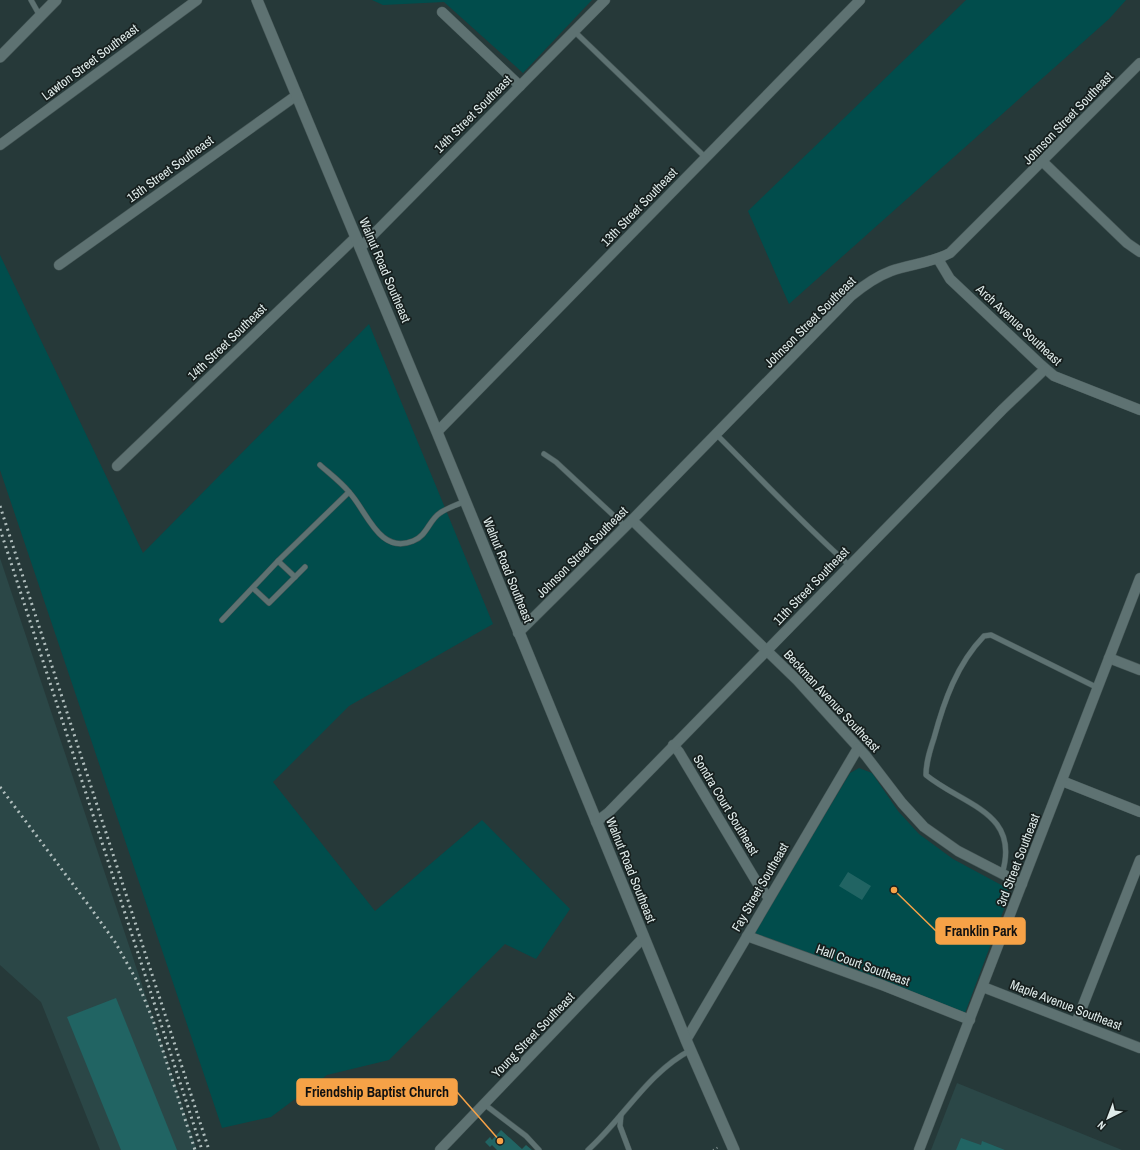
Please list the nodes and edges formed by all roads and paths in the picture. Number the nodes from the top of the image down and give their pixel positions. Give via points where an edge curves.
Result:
1 (31, 0) edge
2 (56, 0) edge
3 (197, 0) edge
4 (257, 0) edge
5 (605, 0) edge
6 (860, 0) edge
7 (442, 12) dead end
8 (40, 16) junction
9 (574, 31) junction
10 (0, 57) edge
11 (1140, 63) edge
12 (520, 86) junction
13 (297, 95) junction
14 (0, 146) edge
15 (705, 157) junction
16 (1042, 162) junction
17 (358, 242) junction
18 (1140, 252) edge
19 (938, 259) junction
20 (59, 265) dead end
21 (1045, 369) junction
22 (1140, 410) edge
23 (437, 432) junction
24 (716, 434) junction
25 (544, 454) dead end
26 (320, 465) dead end
27 (116, 466) dead end
28 (349, 492) junction
29 (465, 501) junction
30 (629, 523) junction
31 (278, 561) junction
32 (849, 565) junction
33 (305, 567) dead end
34 (294, 577) junction
35 (1140, 578) edge
36 (253, 588) junction
37 (222, 620) dead end
38 (518, 632) junction
39 (766, 650) junction
40 (1109, 658) junction
41 (1140, 670) edge
42 (1098, 688) junction
43 (673, 745) junction
44 (858, 748) junction
45 (1062, 781) junction
46 (1140, 812) edge
47 (596, 822) junction
48 (1140, 860) edge
49 (1002, 874) junction
50 (1022, 884) junction
51 (769, 898) junction
52 (747, 936) junction
53 (644, 937) junction
54 (983, 987) junction
55 (970, 1020) junction
56 (1076, 1023) junction
57 (688, 1045) junction
58 (1140, 1048) edge
59 (484, 1104) junction
60 (621, 1114) junction
61 (719, 1147) dead end
62 (440, 1150) edge
63 (538, 1150) edge
64 (588, 1150) edge
65 (629, 1150) edge
66 (713, 1150) edge
67 (734, 1150) edge
68 (919, 1150) edge

1 - 8 lane
2 - 8 main road
3 - 14 street, Lawton Street Southeast
4 - 13 main road, Walnut Road Southeast
5 - 9 street, 14th Street Southeast
6 - 15 street, 13th Street Southeast
7 - 12 street
8 - 10 main road
9 - 12 street, 14th Street Southeast
9 - 15 lane
11 - 16 street, Johnson Street Southeast
12 - 17 street, 14th Street Southeast
13 - 17 main road, Walnut Road Southeast
13 - 20 street, 15th Street Southeast
15 - 23 street, 13th Street Southeast
16 - 18 street via 1127,243
16 - 19 street, Johnson Street Southeast via 962,243
17 - 23 main road, Walnut Road Southeast
17 - 27 street, 14th Street Southeast
19 - 21 street, Arch Avenue Southeast via 950,279
19 - 24 street, Johnson Street Southeast via 892,271 863,286
21 - 22 street, Arch Avenue Southeast via 1054,376
21 - 32 street, 11th Street Southeast
23 - 29 main road, Walnut Road Southeast
24 - 30 street, Johnson Street Southeast
24 - 32 lane
25 - 30 lane
26 - 28 lane
28 - 29 lane via 377,533 389,541 399,543 413,541 423,535 440,513
28 - 31 lane
29 - 38 main road, Walnut Road Southeast
30 - 38 street, Johnson Street Southeast
30 - 39 street, Beckman Avenue Southeast
31 - 34 lane
31 - 36 lane
32 - 39 street, 11th Street Southeast
33 - 34 lane
34 - 36 lane via 269,603
35 - 40 street, 3rd Street Southeast
36 - 37 lane
38 - 47 main road, Walnut Road Southeast
39 - 43 street, 11th Street Southeast
39 - 44 street, Beckman Avenue Southeast via 797,680
40 - 41 street
40 - 42 street, 3rd Street Southeast
42 - 45 street, 3rd Street Southeast
42 - 49 lane via 991,635 984,636 972,648 954,679 938,722 926,765 926,775 994,819 1002,830 1006,844 1006,862
43 - 47 street, 11th Street Southeast via 608,813
43 - 51 street, Sondra Court Southeast via 759,886
44 - 49 street, Beckman Avenue Southeast via 924,828 958,852
44 - 51 street, Fay Street Southeast
45 - 46 street
45 - 50 street, 3rd Street Southeast
47 - 53 main road, Walnut Road Southeast
48 - 56 street
49 - 50 street, Beckman Avenue Southeast
50 - 54 street, 3rd Street Southeast
51 - 52 street, Fay Street Southeast
52 - 55 street, Hall Court Southeast
52 - 57 street, Fay Street Southeast
53 - 57 main road, Walnut Road Southeast
53 - 59 street, Young Street Southeast
54 - 55 street, 3rd Street Southeast
54 - 56 street, Maple Avenue Southeast
55 - 68 street, 3rd Street Southeast
56 - 58 street, Maple Avenue Southeast
57 - 60 lane
57 - 67 main road, Walnut Road Southeast
59 - 62 street, Young Street Southeast
59 - 63 lane via 526,1136
60 - 64 lane
60 - 65 lane via 620,1126
61 - 66 path

